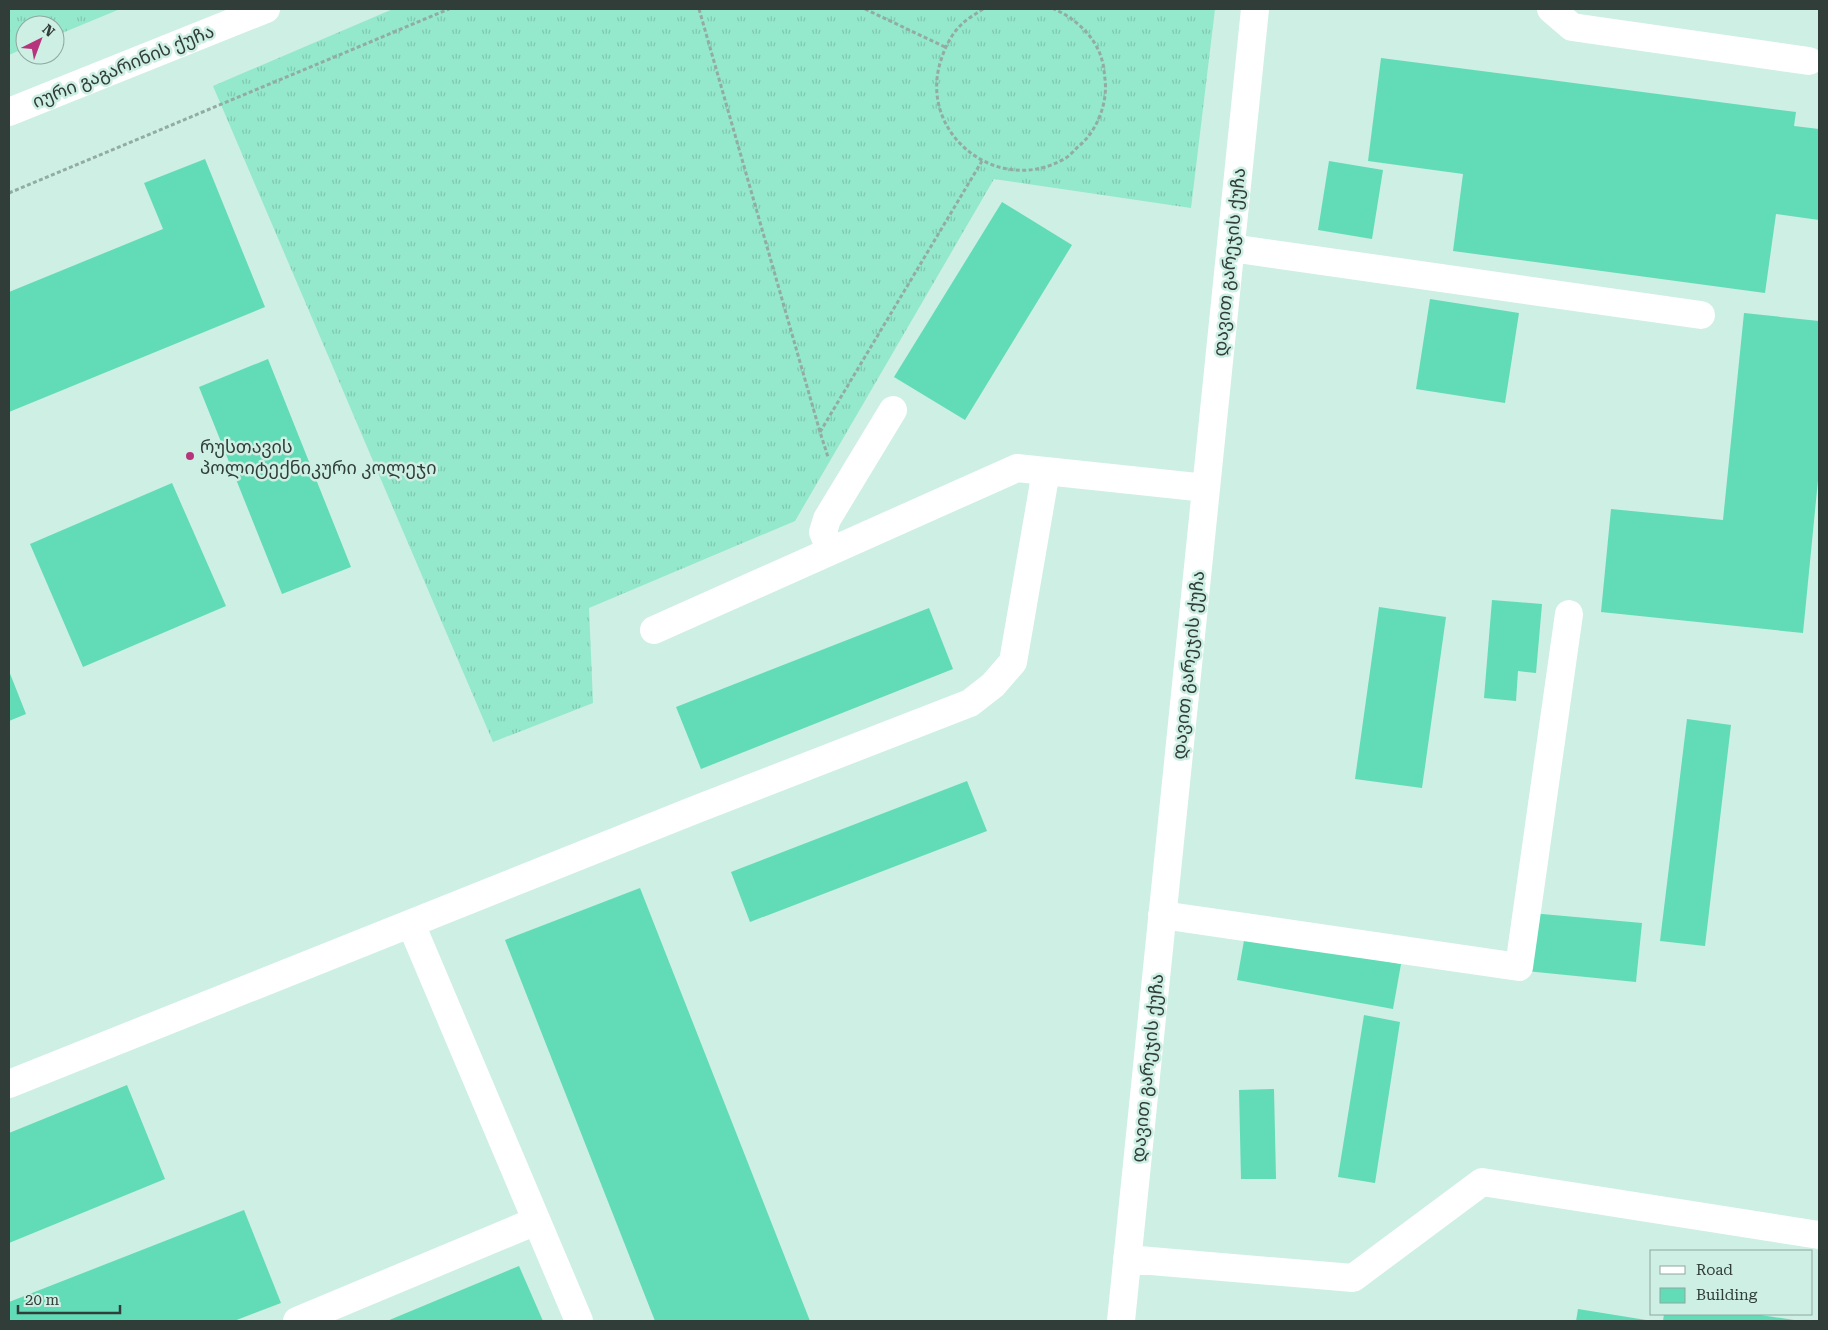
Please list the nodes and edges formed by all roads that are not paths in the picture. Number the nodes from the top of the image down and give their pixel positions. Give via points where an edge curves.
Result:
1 (266, 9) edge
2 (1255, 9) edge
3 (1551, 9) edge
4 (1809, 61) dead end
5 (9, 112) edge
6 (1231, 248) junction
7 (1701, 315) dead end
8 (893, 410) dead end
9 (1046, 471) junction
10 (1206, 488) junction
11 (831, 551) junction
12 (1569, 614) dead end
13 (654, 630) dead end
14 (1162, 915) junction
15 (411, 924) junction
16 (9, 1084) edge
17 (536, 1221) junction
18 (1819, 1235) edge
19 (1127, 1259) junction
20 (297, 1321) edge
21 (579, 1321) edge
22 (1121, 1321) edge

1 - 5 street, იური გაგარინის ქუჩა
2 - 6 street, დავით გარეჯის ქუჩა
3 - 4 street via 1572,27
6 - 7 street
6 - 10 street, დავით გარეჯის ქუჩა
8 - 11 street via 827,519 824,532
9 - 10 street
9 - 11 street via 1017,468
9 - 15 street via 1013,662 993,685 970,703
10 - 14 street, დავით გარეჯის ქუჩა
11 - 13 street
12 - 14 street via 1519,967
14 - 19 street, დავით გარეჯის ქუჩა
15 - 16 street
15 - 17 street
17 - 20 street
17 - 21 street
18 - 19 street via 1482,1182 1353,1278
19 - 22 street, დავით გარეჯის ქუჩა

